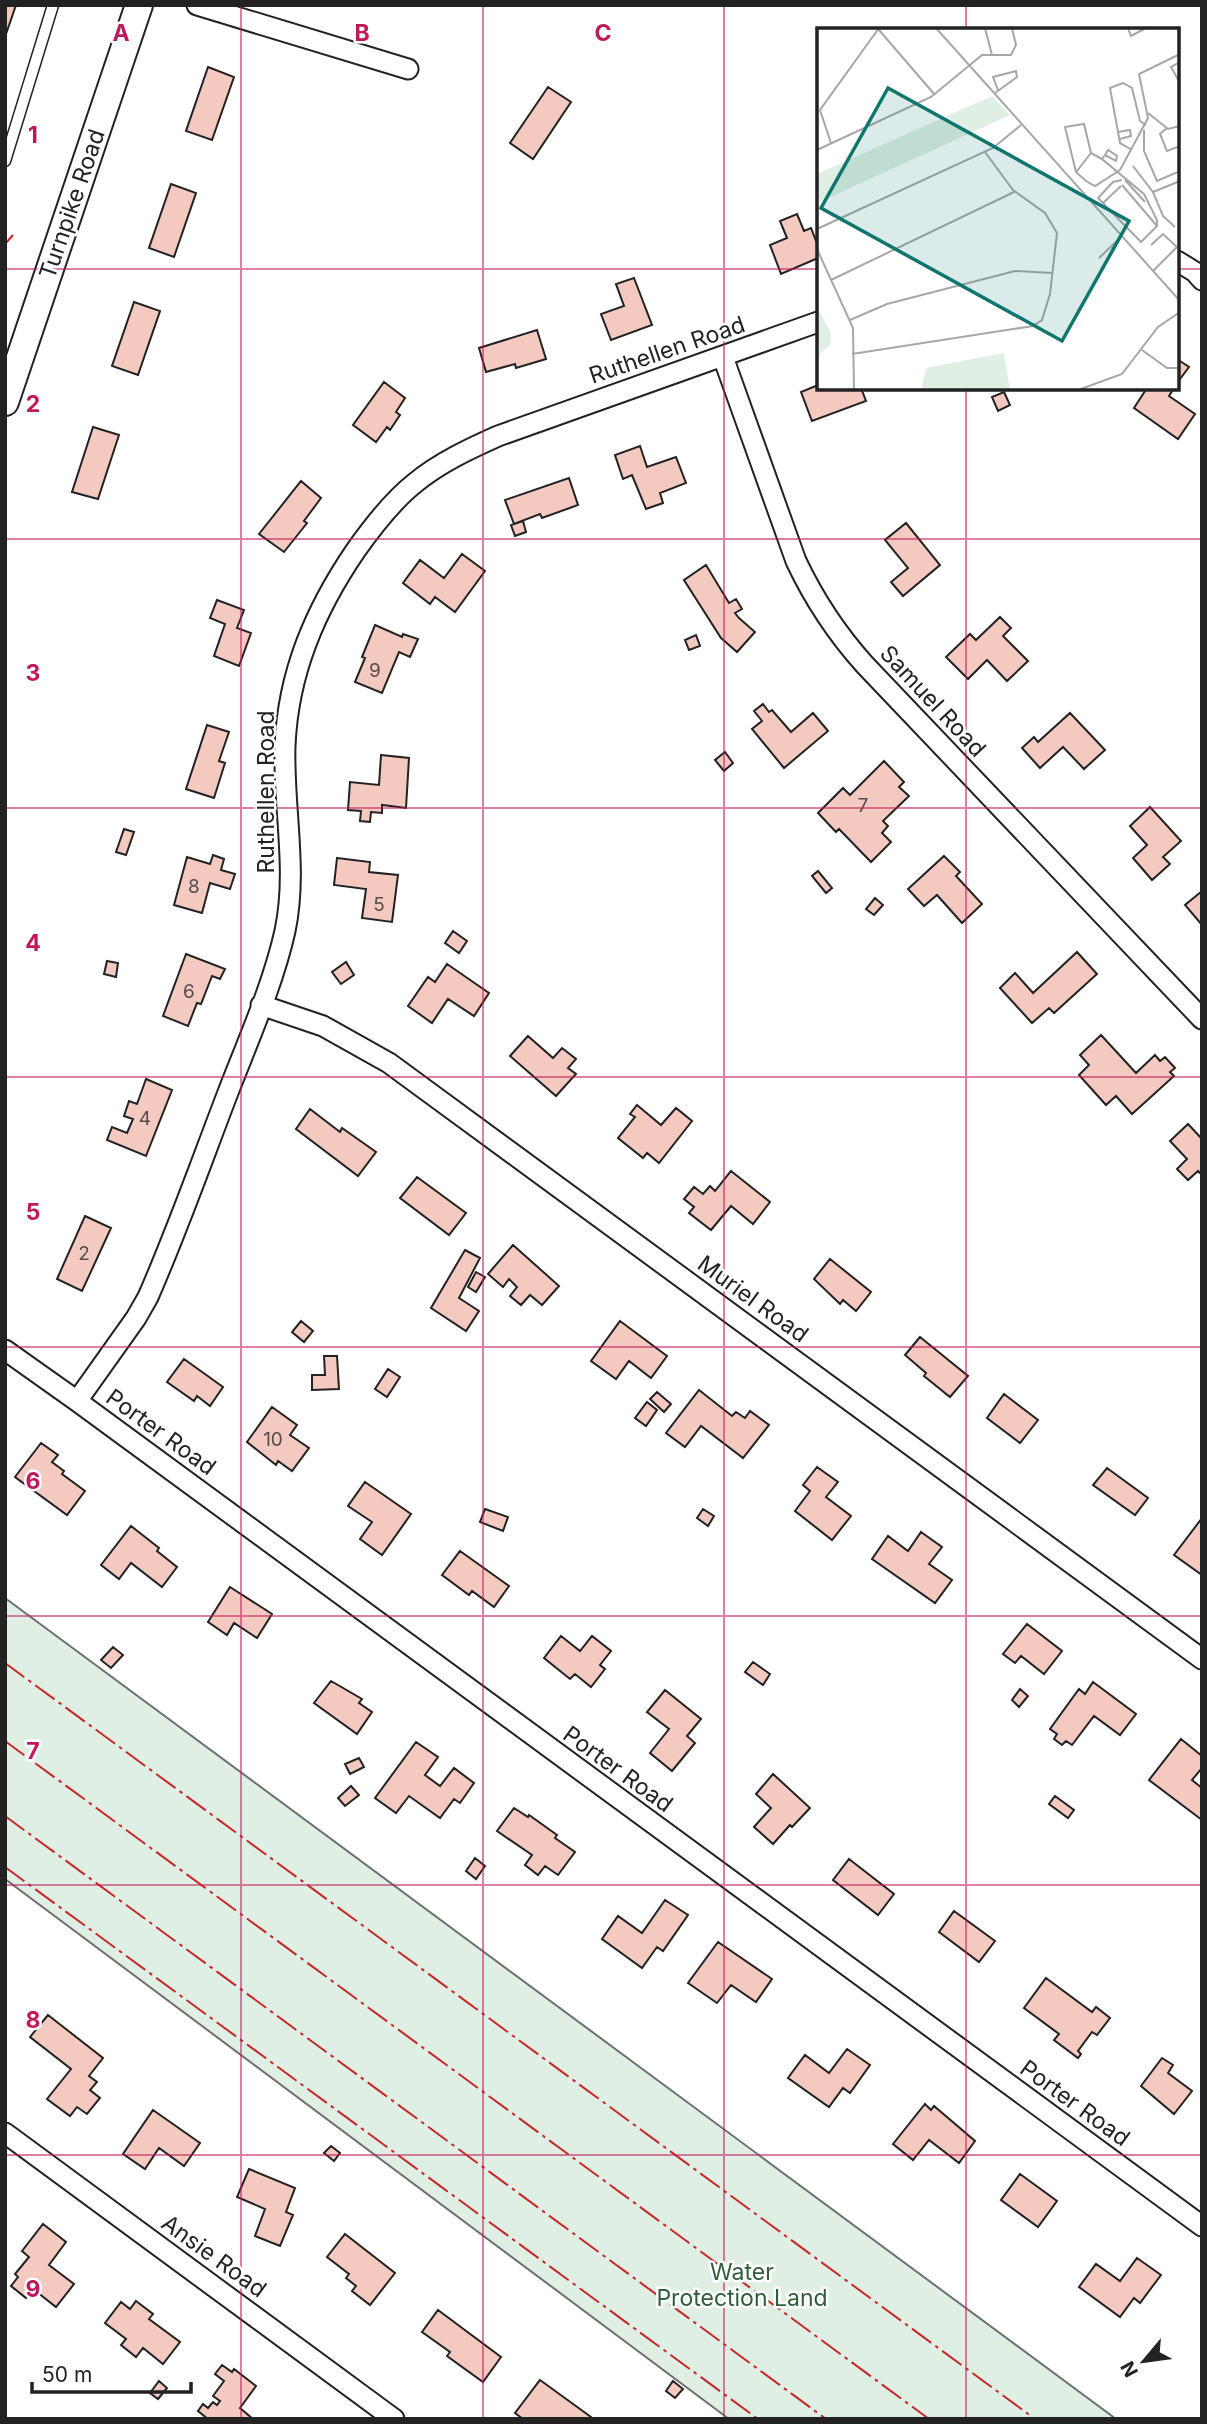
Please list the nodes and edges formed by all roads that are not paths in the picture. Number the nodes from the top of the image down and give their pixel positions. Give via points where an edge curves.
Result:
1 (53, 5) edge
2 (139, 5) edge
3 (197, 5) edge
4 (408, 69) dead end
5 (5, 161) edge
6 (1179, 262) edge
7 (1202, 280) edge
8 (817, 322) edge
9 (723, 357) junction
10 (5, 402) edge
11 (261, 1005) junction
12 (1202, 1020) edge
13 (5, 1350) edge
14 (77, 1401) junction
15 (1202, 1659) edge
16 (5, 2133) edge
17 (1202, 2227) edge
18 (394, 2419) edge

1 - 5 lane
2 - 10 main road, Turnpike Road
3 - 4 street
6 - 7 street
8 - 9 street, Ruthellen Road
9 - 11 street, Ruthellen Road via 472,448 415,482 361,543 326,597 295,674 285,782 289,906
9 - 12 street, Samuel Road via 796,561 837,631
11 - 14 street, Ruthellen Road via 148,1297
11 - 15 street, Muriel Road via 323,1026 389,1063
13 - 14 street, Porter Road
14 - 17 street, Porter Road
16 - 18 street, Ansie Road

